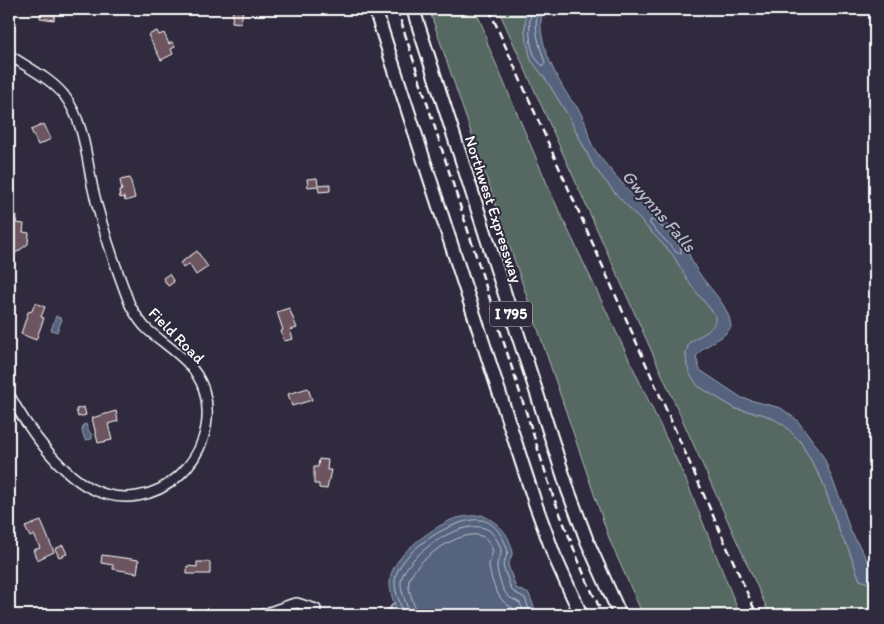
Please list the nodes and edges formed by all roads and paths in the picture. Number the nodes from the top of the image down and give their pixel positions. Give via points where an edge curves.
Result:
1 (375, 9) edge
2 (413, 9) edge
3 (9, 55) edge
4 (9, 394) edge
5 (316, 609) dead end
6 (262, 615) edge
7 (581, 615) edge
8 (620, 615) edge

1 - 7 highway, I 795 via 535,504
2 - 8 highway, Northwest Expressway / I 795 via 565,481
3 - 4 street, Field Road via 56,86 75,113 99,212 130,305 148,329 177,352 198,378 206,401 208,423 197,455 179,476 147,494 114,495 91,488 60,463 36,435
5 - 6 street via 292,604

